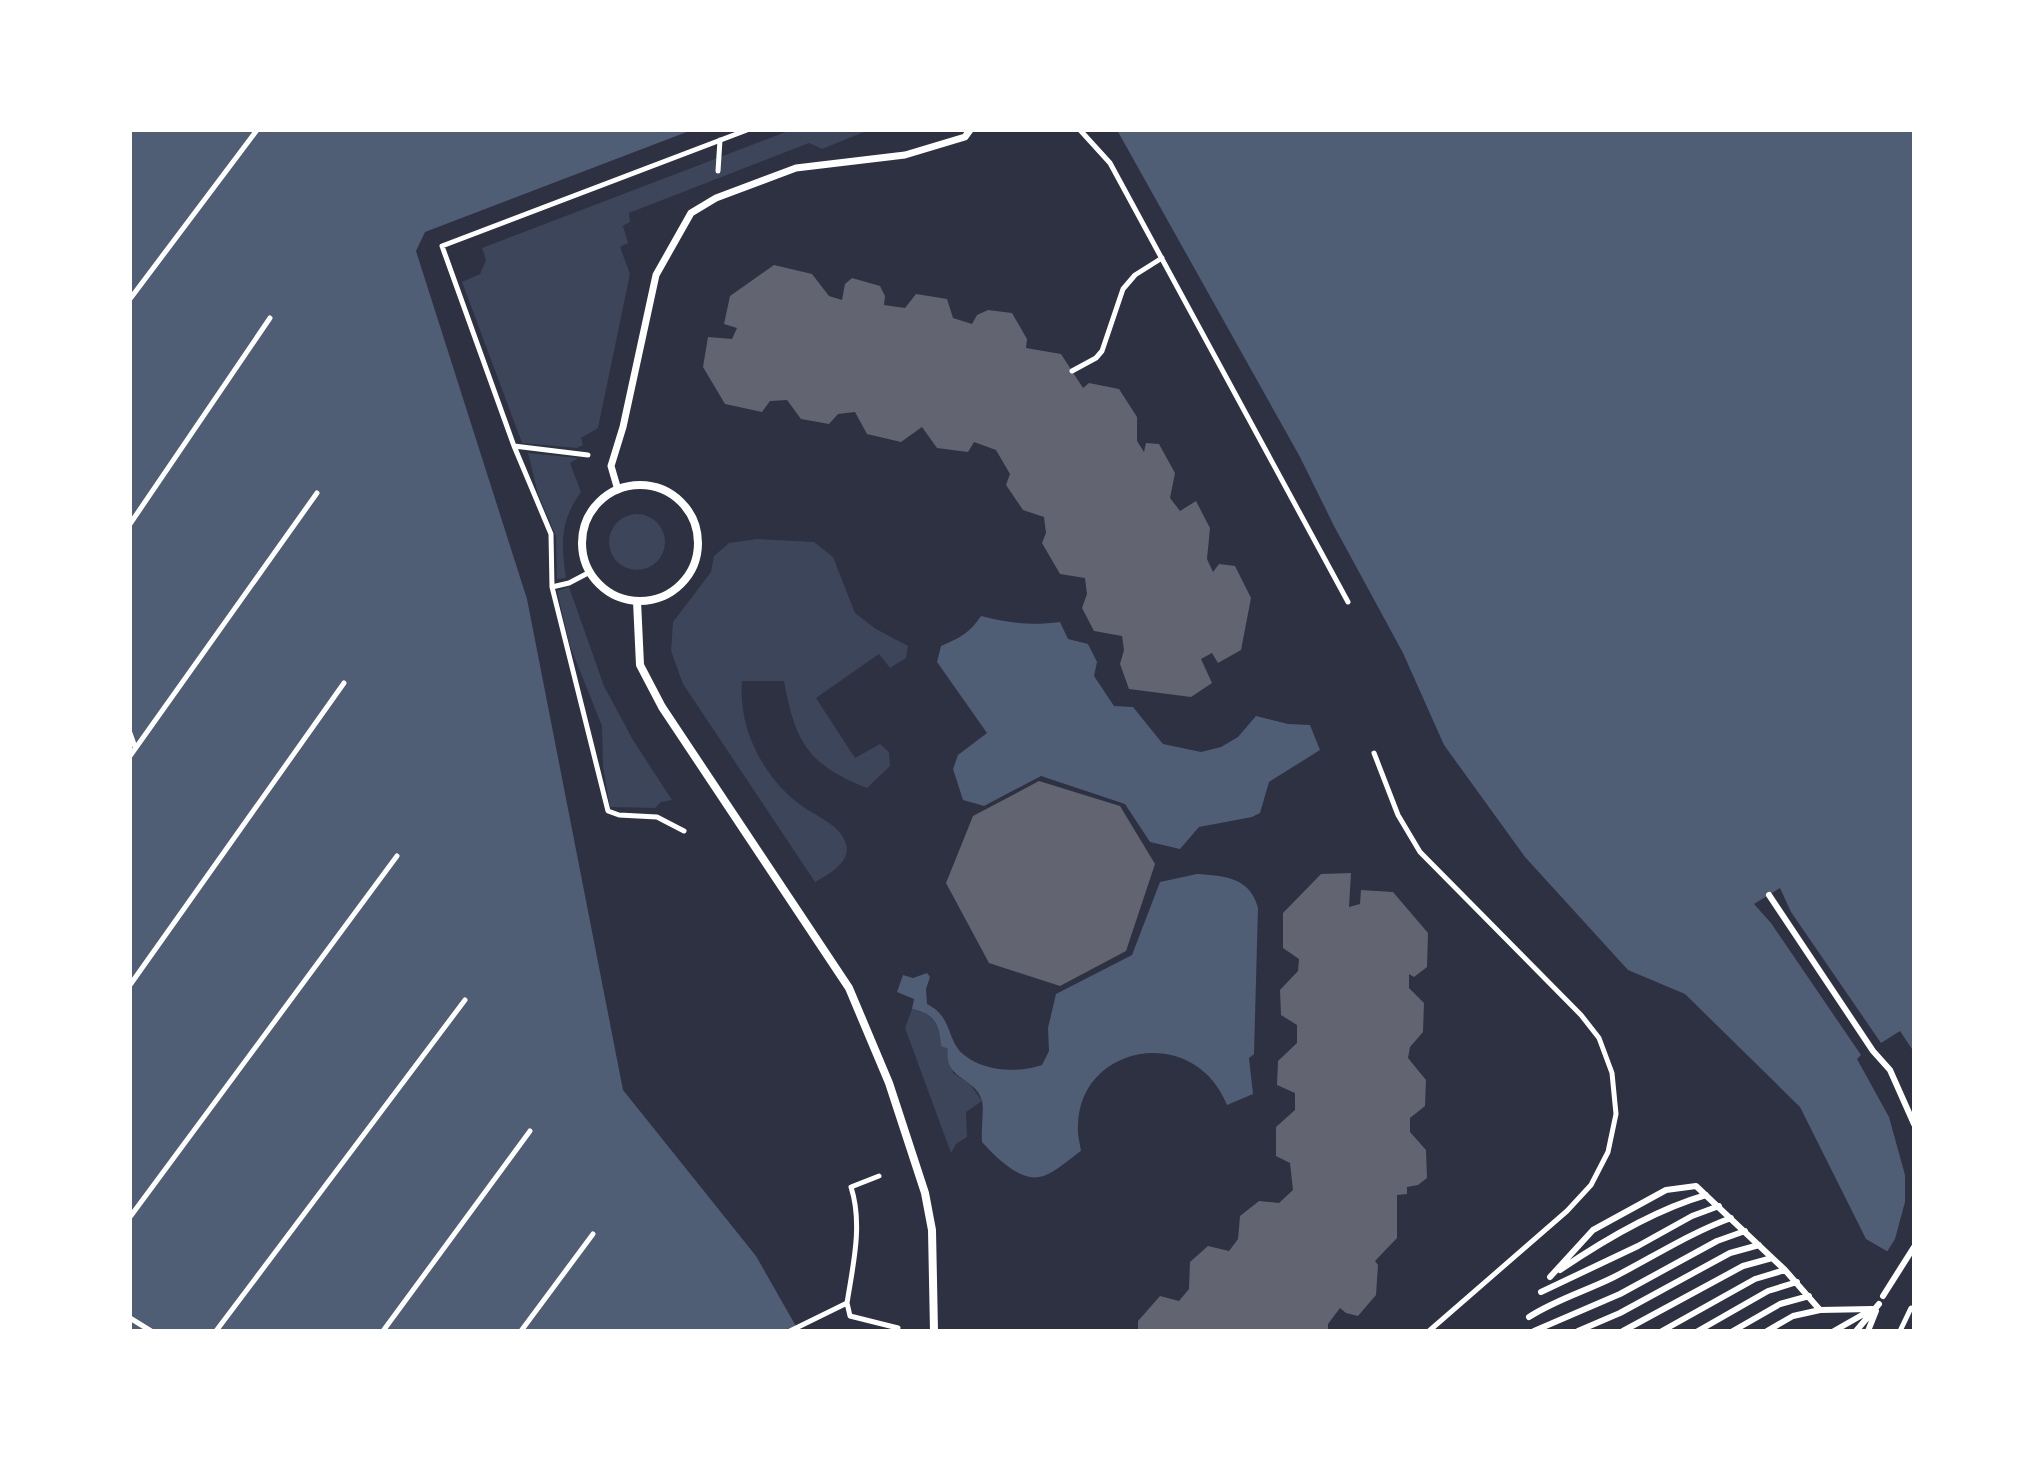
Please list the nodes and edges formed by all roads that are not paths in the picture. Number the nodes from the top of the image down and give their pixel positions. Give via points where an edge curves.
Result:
1 (970, 130) edge
2 (618, 490) junction
3 (637, 601) junction
4 (1769, 895) dead end
5 (1914, 1124) edge
6 (1706, 1195) junction
7 (1719, 1206) junction
8 (1731, 1218) junction
9 (1745, 1231) junction
10 (1759, 1245) junction
11 (1914, 1247) edge
12 (1772, 1258) junction
13 (1785, 1270) junction
14 (1797, 1282) junction
15 (1541, 1292) dead end
16 (1809, 1296) junction
17 (1883, 1296) dead end
18 (1820, 1310) junction
19 (1529, 1317) dead end
20 (934, 1331) edge
21 (1534, 1331) edge
22 (1578, 1331) edge
23 (1623, 1331) edge
24 (1662, 1331) edge
25 (1698, 1331) edge
26 (1733, 1331) edge
27 (1767, 1331) edge
28 (1834, 1331) edge
29 (1859, 1331) edge
30 (1868, 1331) edge

1 - 2 street via 965,137 905,155 796,168 691,213 656,275 611,466
2 - 3 street via 588,517 583,555 602,587
2 - 3 street via 653,486 670,493 695,522 699,541 688,577 674,591
3 - 20 street via 640,665 662,707 849,988 889,1083 932,1230
4 - 5 lane via 1890,1070
6 - 6 lane via 1696,1186 1666,1190 1593,1230 1550,1277 1679,1203
6 - 7 lane
7 - 8 lane
7 - 15 lane
8 - 9 lane
8 - 19 lane
9 - 10 lane
9 - 21 lane
10 - 12 lane
10 - 22 lane via 1730,1253
11 - 17 lane
12 - 13 lane
12 - 23 lane via 1743,1266
13 - 14 lane
13 - 24 lane via 1755,1279
14 - 16 lane
14 - 25 lane via 1768,1291
16 - 18 lane
16 - 26 lane via 1780,1304
18 - 27 lane via 1793,1316
18 - 28 lane via 1872,1309
29 - 30 lane via 1879,1304

